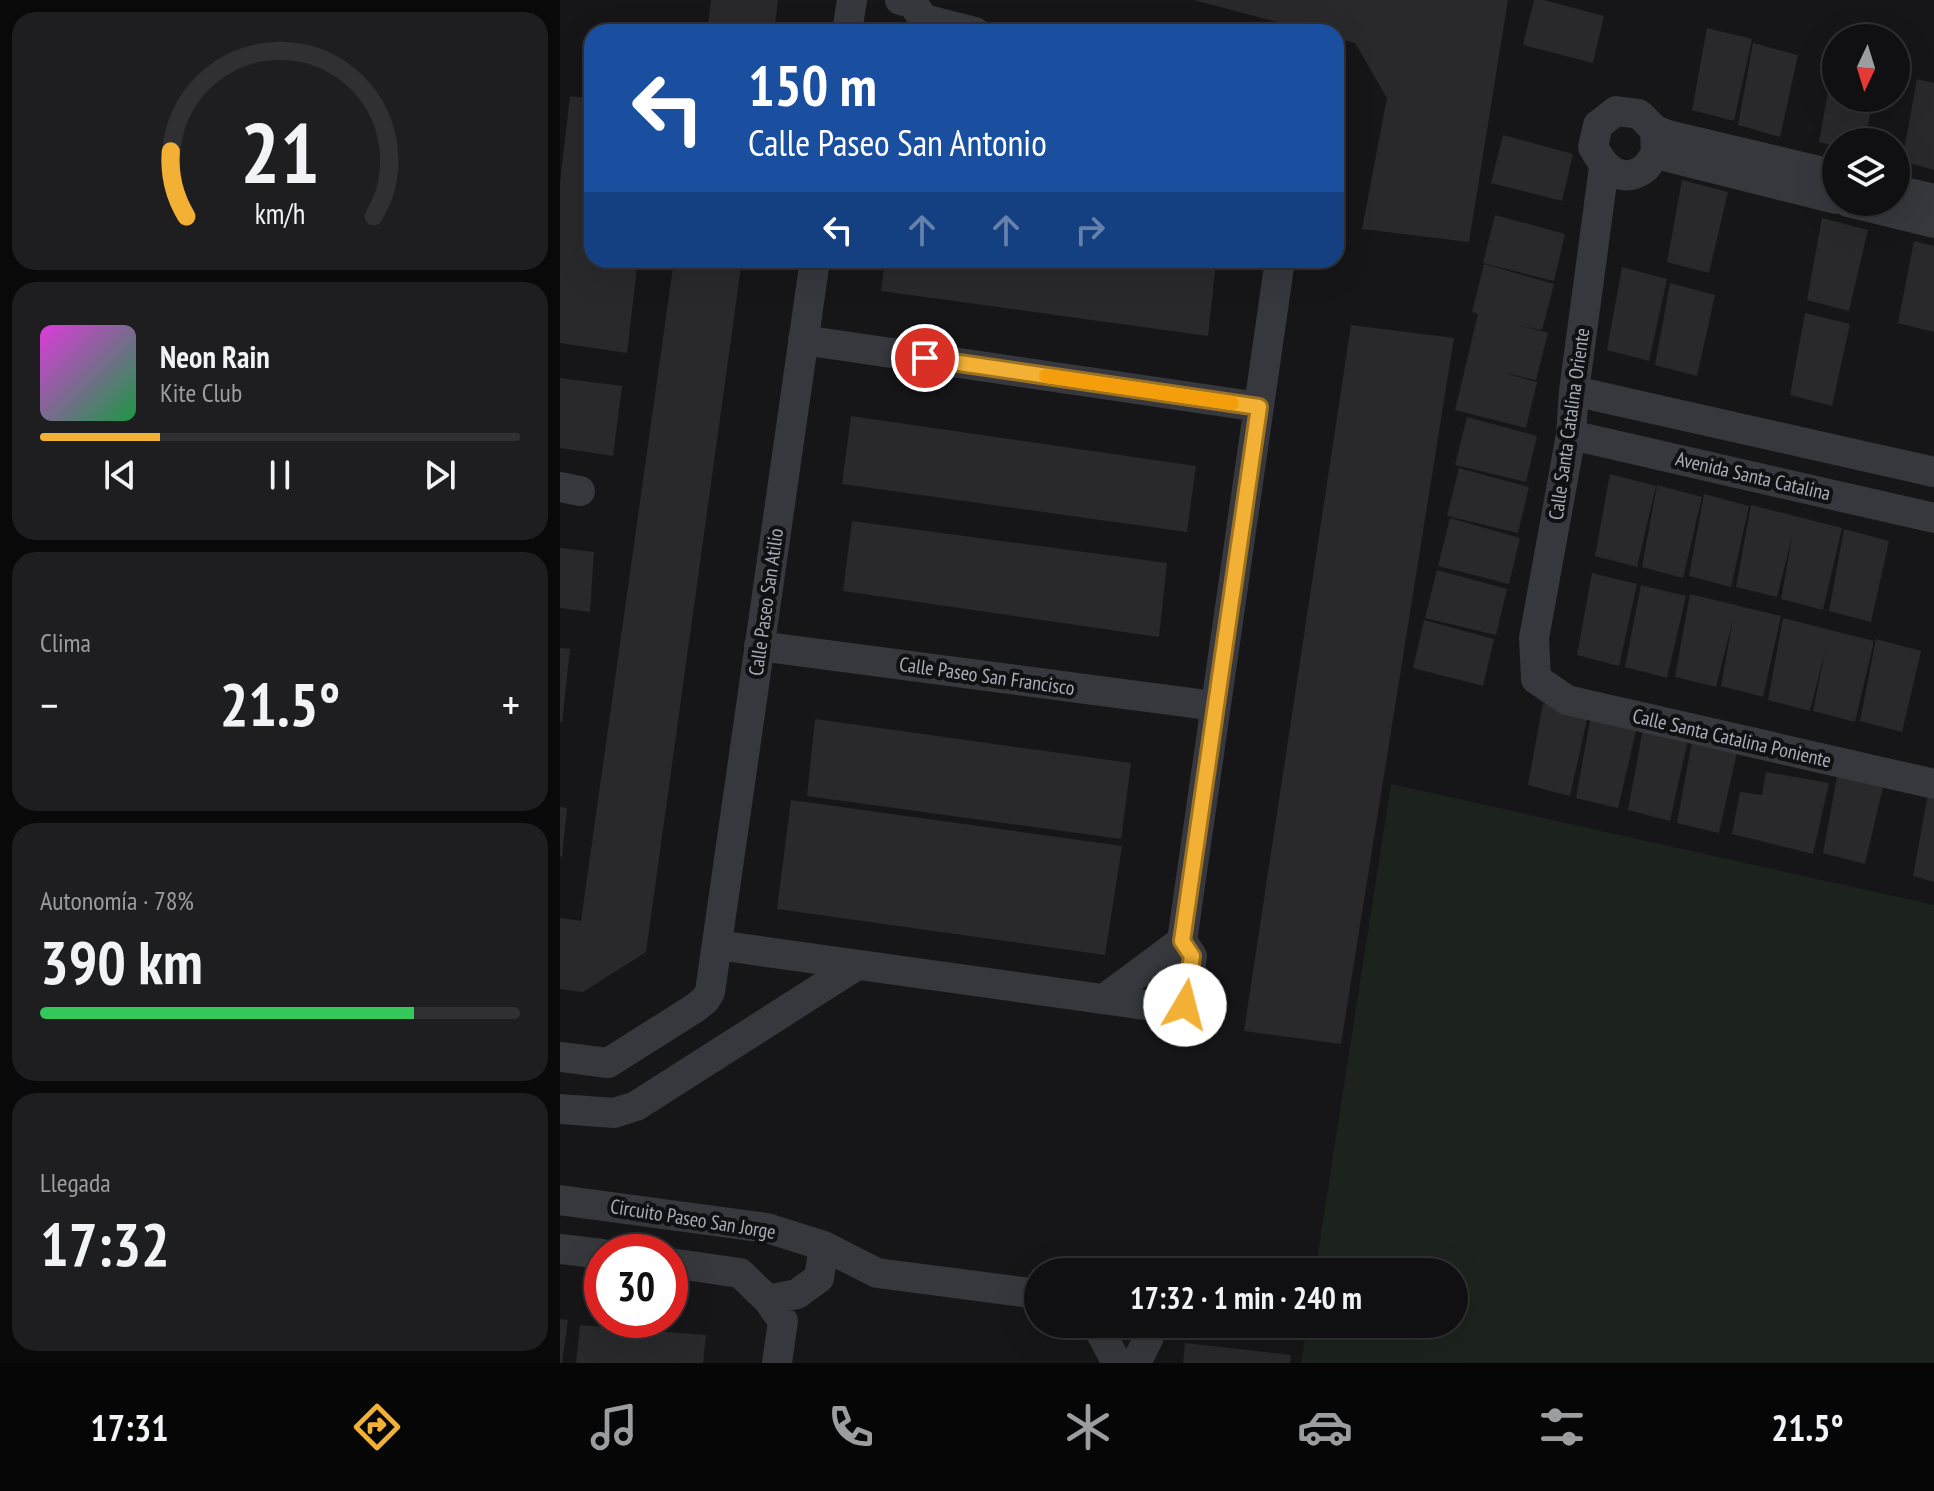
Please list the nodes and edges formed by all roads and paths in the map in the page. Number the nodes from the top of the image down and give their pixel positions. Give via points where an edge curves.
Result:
1 (852, 0) edge
2 (900, 0) edge
3 (848, 24) edge
4 (914, 24) edge
5 (1656, 142) junction
6 (1604, 167) junction
7 (1822, 172) edge
8 (1910, 193) edge
9 (1822, 195) edge
10 (1934, 199) edge
11 (1905, 216) edge
12 (1934, 223) edge
13 (814, 268) edge
14 (1279, 268) edge
15 (803, 340) junction
16 (1574, 391) junction
17 (1259, 407) junction
18 (1571, 435) junction
19 (1882, 458) junction
20 (1934, 472) edge
21 (1871, 503) junction
22 (1934, 518) edge
23 (759, 646) junction
24 (1536, 679) joint
25 (1215, 706) junction
26 (1934, 784) edge
27 (1182, 941) junction
28 (717, 945) junction
29 (857, 965) junction
30 (1104, 999) junction
31 (560, 1057) edge
32 (560, 1109) edge
33 (560, 1200) edge
34 (824, 1246) junction
35 (560, 1249) edge
36 (584, 1252) edge
37 (688, 1266) edge
38 (1024, 1292) edge
39 (768, 1300) junction
40 (1104, 1338) edge
41 (1148, 1338) edge
42 (777, 1363) edge
43 (1117, 1363) edge
44 (1136, 1363) edge

1 - 3 street
2 - 4 street via 912,3
5 - 6 street via 1643,170 1623,175
5 - 6 street via 1639,114 1616,111 1598,125 1593,147
5 - 7 street
5 - 9 street
6 - 16 street, Calle Santa Catalina Oriente
8 - 10 street
11 - 12 street
13 - 15 street, Calle Paseo San Atilio
14 - 17 street
15 - 17 street
15 - 23 street, Calle Paseo San Atilio
16 - 18 street, Calle Santa Catalina Oriente
16 - 19 street
17 - 25 street
18 - 21 street, Avenida Santa Catalina
18 - 24 street, Calle Santa Catalina Oriente via 1534,638
19 - 20 street
19 - 21 street
21 - 22 street, Avenida Santa Catalina
23 - 25 street, Calle Paseo San Francisco
23 - 28 street, Calle Paseo San Atilio
24 - 26 street, Calle Santa Catalina Poniente via 1567,700
25 - 27 street
27 - 30 street
27 - 30 street via 1192,956 1180,1009
28 - 29 street
28 - 31 street, Calle Paseo San Atilio via 710,992 695,1008 608,1063
29 - 30 street
29 - 32 street via 636,1106 614,1113
33 - 34 street, Circuito Paseo San Jorge via 767,1228
34 - 38 street, Circuito Paseo San Jorge via 877,1273
34 - 39 street via 819,1278 797,1294
35 - 36 street
37 - 39 street via 740,1273
39 - 42 street via 783,1321
40 - 43 street
41 - 44 street

